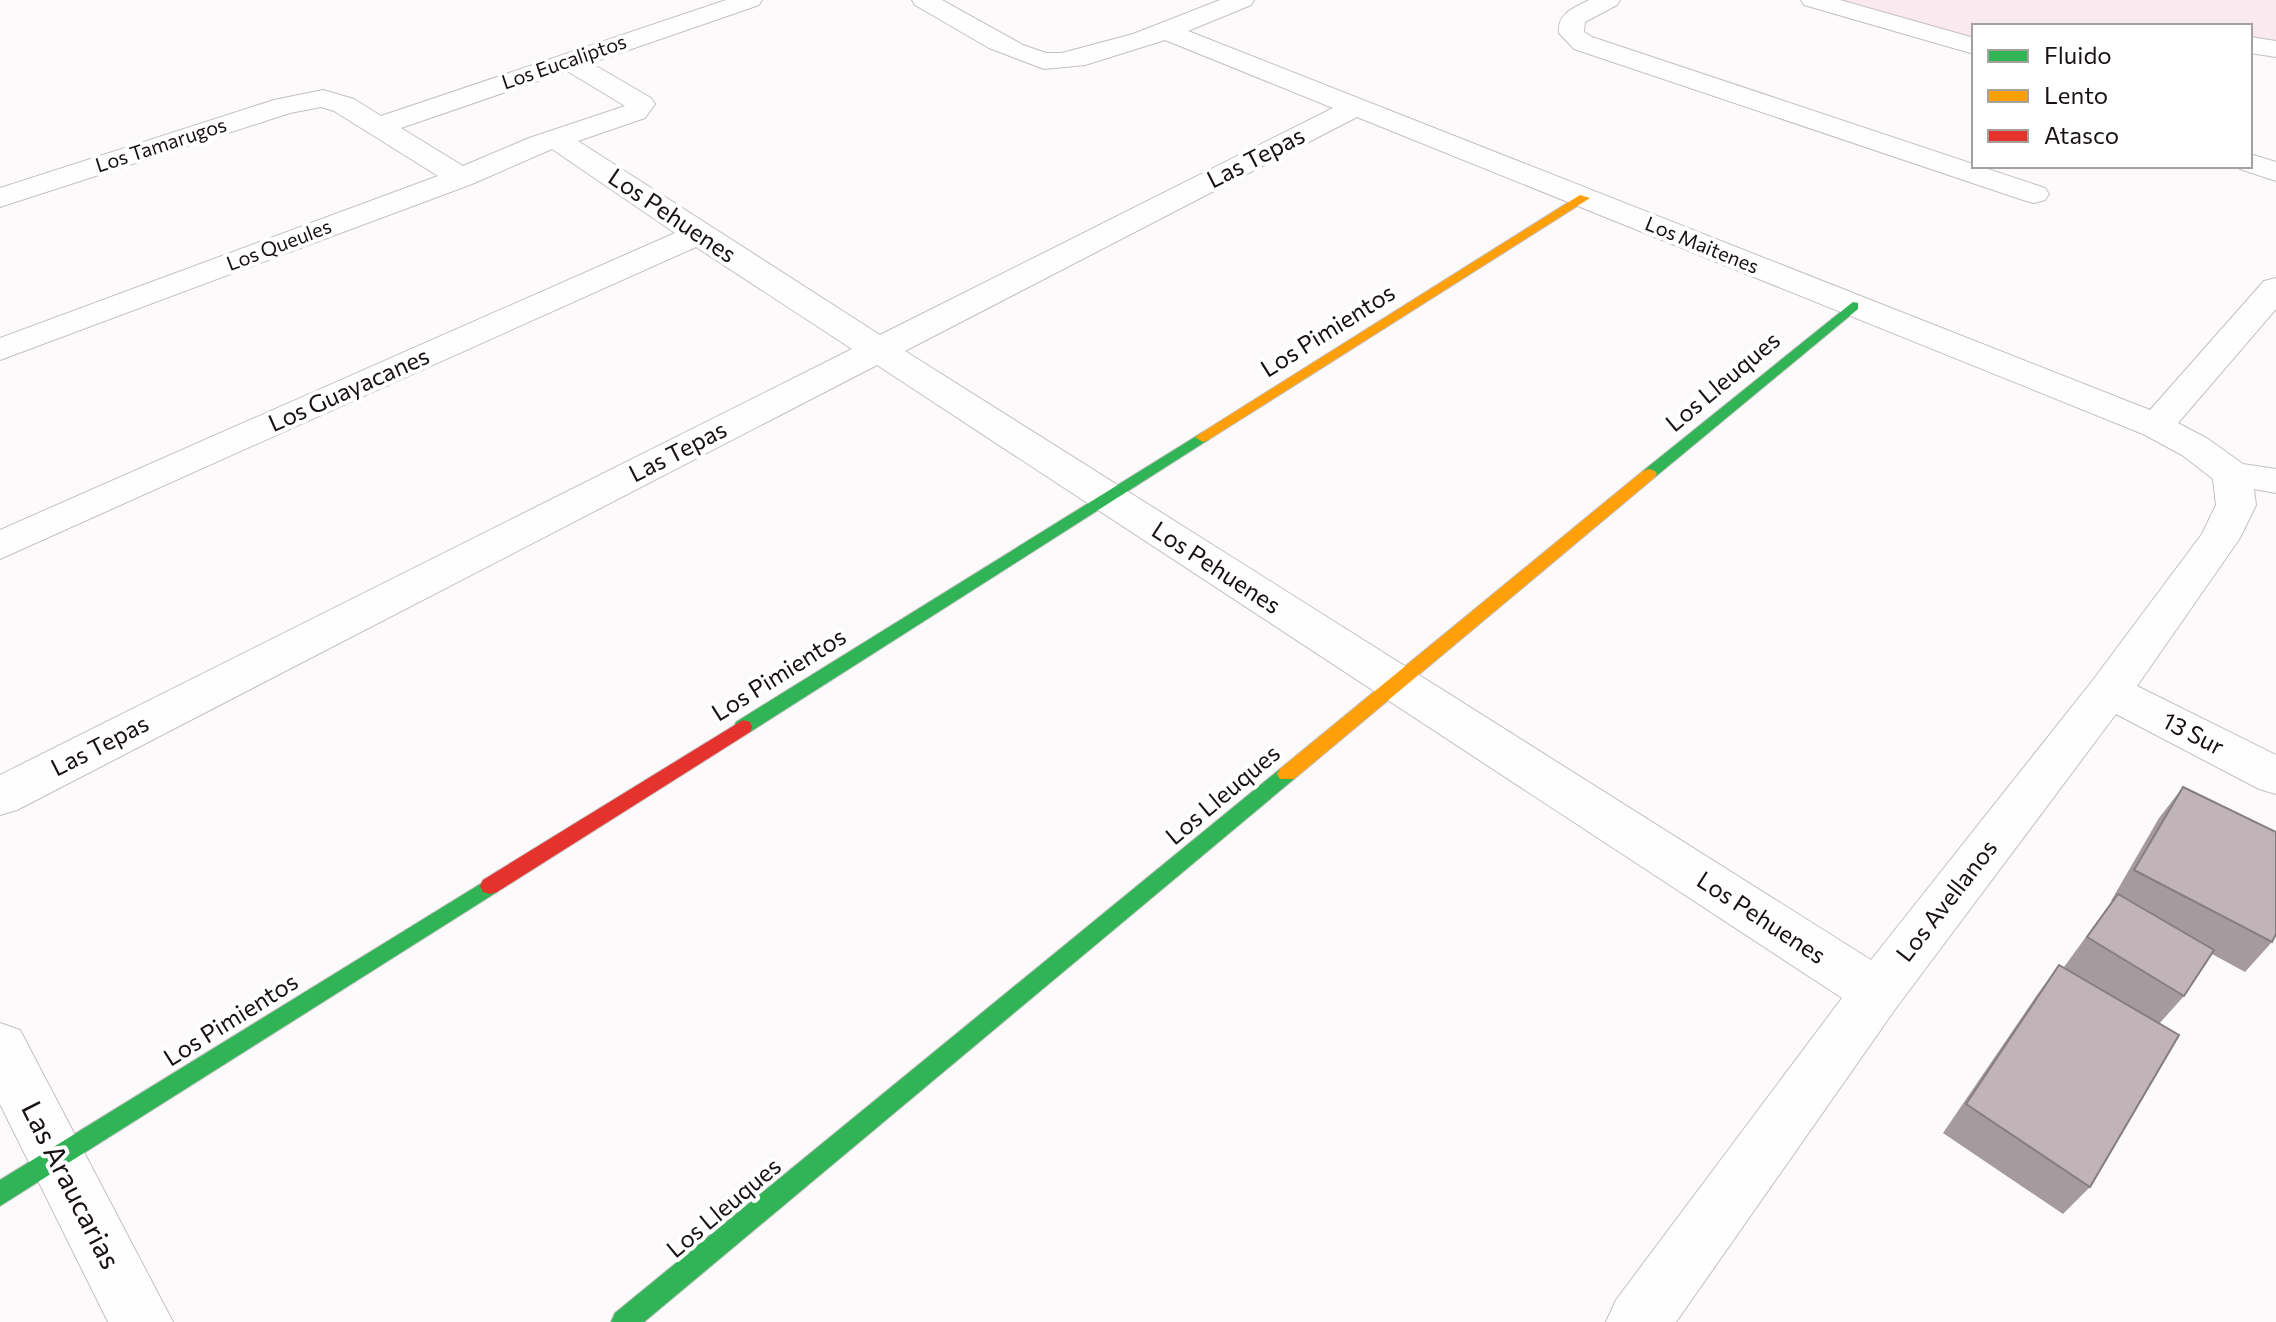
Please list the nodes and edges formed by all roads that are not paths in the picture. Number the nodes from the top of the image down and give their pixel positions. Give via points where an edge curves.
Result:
1 (750, 0) edge
2 (924, 0) edge
3 (1242, 0) edge
4 (1608, 0) edge
5 (1813, 0) edge
6 (1165, 31) junction
7 (1972, 45) edge
8 (2252, 45) edge
9 (2276, 49) edge
10 (568, 60) junction
11 (1356, 107) junction
12 (379, 126) junction
13 (557, 140) junction
14 (2252, 164) edge
15 (1971, 169) edge
16 (2276, 172) edge
17 (461, 178) junction
18 (2034, 194) dead end
19 (0, 198) edge
20 (1584, 198) junction
21 (698, 234) junction
22 (2276, 288) edge
23 (1853, 306) junction
24 (0, 350) edge
25 (878, 350) junction
26 (2156, 426) junction
27 (2254, 477) edge
28 (1107, 498) junction
29 (0, 546) edge
30 (1395, 684) junction
31 (2109, 691) junction
32 (2276, 776) edge
33 (0, 797) edge
34 (1877, 992) junction
35 (0, 1047) edge
36 (57, 1158) junction
37 (0, 1194) edge
38 (141, 1322) edge
39 (624, 1322) edge
40 (1638, 1322) edge

1 - 10 street, Los Eucaliptos
2 - 6 street via 1022,54 1047,62 1076,59
3 - 6 street
4 - 15 street via 1574,18 1572,36
5 - 7 street
6 - 11 street, Los Maitenes
8 - 9 street
10 - 12 street, Los Eucaliptos
10 - 13 street, Los Queules via 641,104 635,112
11 - 20 street, Los Maitenes
11 - 25 street, Las Tepas
12 - 17 street
12 - 19 street, Los Tamarugos via 323,98
13 - 17 street, Los Queules
13 - 21 street, Los Pehuenes
14 - 16 street
15 - 18 street
17 - 24 street, Los Queules
20 - 23 street, Los Maitenes
20 - 28 street, Los Pimientos
21 - 25 street, Los Pehuenes
21 - 29 street, Los Guayacanes
22 - 26 street
23 - 26 street, Los Maitenes
23 - 30 street, Los Lleuques
25 - 28 street, Los Pehuenes
25 - 33 street, Las Tepas
26 - 27 street, Los Maitenes
27 - 31 street, Los Avellanos via 2220,538
28 - 30 street, Los Pehuenes
28 - 36 street, Los Pimientos
30 - 34 street, Los Pehuenes
30 - 39 street, Los Lleuques
31 - 32 street, 13 Sur
31 - 34 street, Los Avellanos
34 - 40 street, Los Avellanos
35 - 36 street, Las Araucarias
36 - 37 street, Los Pimientos
36 - 38 street, Las Araucarias

